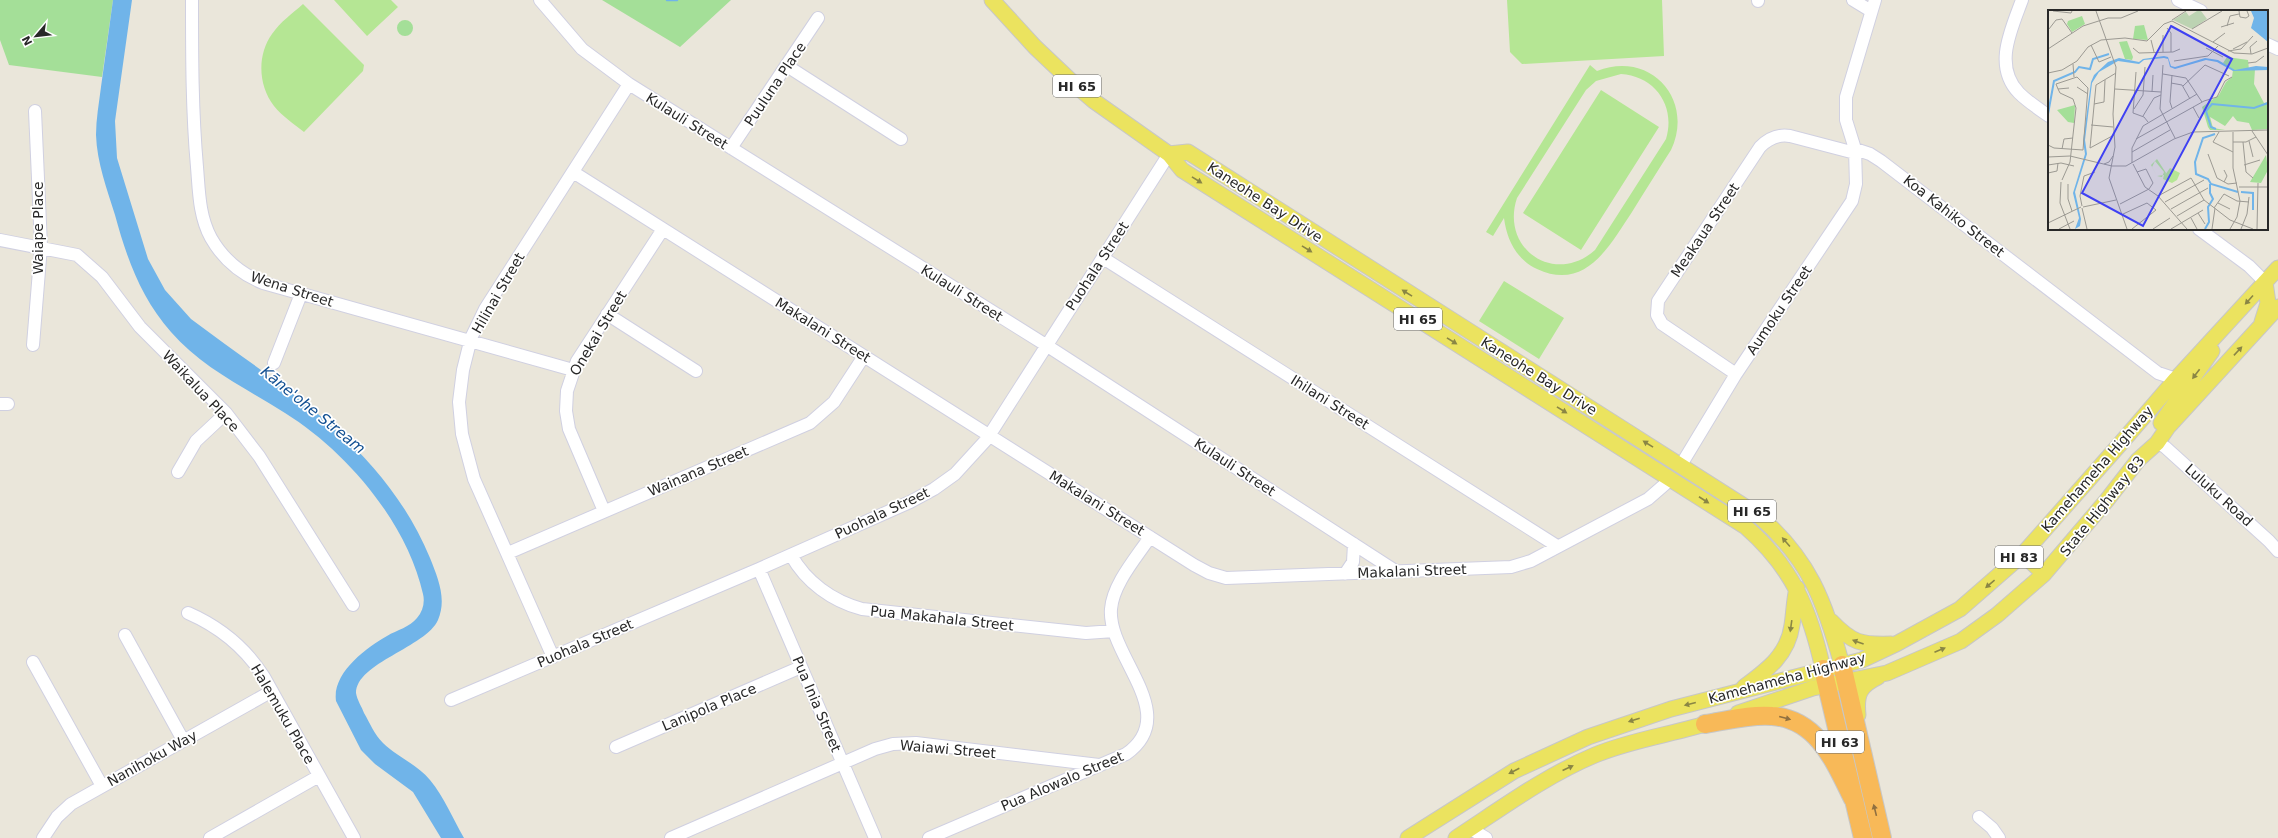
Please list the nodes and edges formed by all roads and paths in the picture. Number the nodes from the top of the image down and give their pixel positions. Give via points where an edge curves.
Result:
1 (192, 0) edge
2 (540, 0) edge
3 (992, 0) edge
4 (1853, 0) edge
5 (2022, 0) edge
6 (2178, 0) edge
7 (1873, 6) edge
8 (2199, 10) edge
9 (818, 18) dead end
10 (2268, 44) edge
11 (2278, 49) edge
12 (787, 66) junction
13 (629, 84) junction
14 (35, 111) dead end
15 (2048, 115) edge
16 (901, 139) dead end
17 (731, 148) junction
18 (1855, 151) junction
19 (1169, 154) junction
20 (573, 172) junction
21 (1281, 213) junction
22 (1272, 227) junction
23 (663, 229) junction
24 (2200, 230) edge
25 (0, 240) edge
26 (41, 246) junction
27 (1103, 258) junction
28 (2278, 268) edge
29 (2265, 282) junction
30 (2278, 291) edge
31 (301, 294) junction
32 (2278, 307) edge
33 (607, 314) junction
34 (2232, 318) junction
35 (2261, 325) junction
36 (470, 341) junction
37 (33, 345) dead end
38 (1047, 346) junction
39 (864, 356) junction
40 (274, 363) dead end
41 (573, 370) junction
42 (696, 371) dead end
43 (1736, 374) junction
44 (2176, 379) junction
45 (226, 413) junction
46 (989, 435) junction
47 (2122, 443) junction
48 (2157, 443) junction
49 (1681, 465) junction
50 (178, 472) dead end
51 (1671, 479) junction
52 (604, 510) junction
53 (1150, 537) junction
54 (1354, 544) junction
55 (1557, 546) junction
56 (2278, 551) edge
57 (508, 553) junction
58 (2023, 554) junction
59 (791, 555) junction
60 (759, 569) junction
61 (1397, 572) junction
62 (1345, 574) junction
63 (2044, 574) junction
64 (1797, 588) junction
65 (353, 605) dead end
66 (188, 613) dead end
67 (1829, 618) junction
68 (1114, 631) junction
69 (125, 635) dead end
70 (1896, 644) junction
71 (553, 657) junction
72 (33, 662) dead end
73 (801, 667) junction
74 (1843, 673) junction
75 (1887, 673) junction
76 (1825, 677) junction
77 (272, 691) junction
78 (1735, 692) junction
79 (451, 700) dead end
80 (1671, 709) junction
81 (1705, 724) junction
82 (1678, 732) junction
83 (1860, 738) junction
84 (183, 740) junction
85 (616, 747) dead end
86 (843, 764) junction
87 (1100, 765) junction
88 (319, 776) junction
89 (102, 786) junction
90 (1853, 798) junction
91 (1456, 807) junction
92 (1979, 817) dead end
93 (1471, 829) junction
94 (43, 838) edge
95 (210, 838) edge
96 (354, 838) edge
97 (671, 838) edge
98 (875, 838) edge
99 (929, 838) edge
100 (1408, 838) edge
101 (1456, 838) edge
102 (1486, 838) edge
103 (1863, 838) edge
104 (1882, 838) edge
105 (1999, 838) edge

1 - 31 street, Wena Street via 194,130 201,206 207,229 222,254 245,274 263,283
2 - 13 street, Kulauli Street via 582,49
3 - 19 main road, Kaneohe Bay Drive / HI 65 via 1035,47 1073,83
4 - 7 street
5 - 15 street via 2006,45 2006,66 2010,80 2018,92
6 - 8 street
7 - 18 street via 1846,97 1846,120
9 - 12 street, Puuluna Place
10 - 11 street
12 - 16 street
12 - 17 street, Puuluna Place
13 - 17 street, Kulauli Street
13 - 20 street, Hilinai Street
14 - 26 street, Waiape Place
17 - 38 street, Kulauli Street
18 - 43 street, Aumoku Street via 1856,184 1849,206
18 - 43 street, Meakaua Street via 1785,135 1775,136 1764,142 1658,301 1657,315 1662,324
18 - 44 street, Koa Kahiko Street via 1882,160 2158,373
19 - 21 main road, Kaneohe Bay Drive / HI 65 via 1188,152
19 -> 22 main road, Kaneohe Bay Drive / HI 65 via 1182,170
19 - 27 street, Puohala Street
20 - 23 street, Makalani Street
20 - 36 street, Hilinai Street via 485,309
21 - 22 main road
49 -> 21 main road, Kaneohe Bay Drive / HI 65
22 -> 51 main road, Kaneohe Bay Drive / HI 65
23 - 33 street, Onekai Street
23 - 39 street, Makalani Street
24 - 29 street via 2249,266
25 - 26 street, Waikalua Place
26 - 37 street, Waiape Place
26 - 45 street, Waikalua Place via 77,255 102,277 140,327
27 - 38 street, Puohala Street
27 - 55 street, Ihilani Street
28 - 29 main road, Kamehameha Highway / HI 83
29 - 30 main road
29 -> 34 main road, Kamehameha Highway / HI 83
29 - 35 main road via 2268,303
31 - 36 street, Wena Street
31 - 40 street
32 - 35 main road, State Highway 83 / HI 83
33 - 41 street, Onekai Street
33 - 42 street
34 - 44 main road, Kamehameha Highway / HI 83
34 -> 48 main road via 2209,357 2167,413 2157,433
48 -> 35 main road, State Highway 83 / HI 83 via 2168,427
36 - 41 street, Wena Street
36 - 57 street, Hilinai Street via 460,386 462,434 474,479
38 - 46 street, Puohala Street
38 - 54 street, Kulauli Street
39 - 46 street, Makalani Street
39 - 52 street, Wainana Street via 834,402 810,423
41 - 52 street, Onekai Street via 566,401 569,429
43 - 49 street, Aumoku Street
44 - 47 main road, Kamehameha Highway / HI 83
45 - 50 street via 196,441
45 - 65 street, Waikalua Place via 259,456
46 - 53 street, Makalani Street
46 - 59 street, Puohala Street via 966,463 934,489
47 - 48 main road
47 - 58 main road, Kamehameha Highway / HI 83
48 - 56 street, Luluku Road via 2171,452
48 - 63 main road, State Highway 83 / HI 83 via 2138,460
49 - 51 main road
67 -> 49 main road, Kaneohe Bay Drive / HI 65 via 1809,574 1781,536 1745,506
51 - 55 street, Makalani Street via 1648,499
51 -> 64 main road, Kaneohe Bay Drive / HI 65 via 1735,519 1757,536 1776,557
52 - 57 street, Wainana Street
53 - 62 street, Makalani Street via 1201,570 1226,578
53 - 68 street, Pua Alowalo Street via 1114,595 1111,610
54 - 61 street, Kulauli Street
54 - 62 street via 1353,562
55 - 61 street, Makalani Street via 1531,561 1510,567
57 - 71 street, Hilinai Street
58 - 63 main road
58 -> 70 main road, Kamehameha Highway / HI 83 via 1960,609
59 - 60 street, Puohala Street
59 - 68 street, Pua Makahala Street via 809,580 842,601 862,609 1086,633
60 - 71 street, Puohala Street
60 - 73 street, Pua Inia Street
61 - 62 street, Makalani Street
75 -> 63 main road, State Highway 83 / HI 83 via 1961,641 1997,615
64 - 76 main road, Kaneohe Bay Drive / HI 65 via 1811,623
64 -> 78 main road via 1791,632 1784,649 1766,671
66 - 77 street, Halemuku Place via 235,641 252,659
70 -> 67 main road via 1866,644 1855,641
67 - 74 main road, Kaneohe Bay Drive / HI 65
68 - 87 street, Pua Alowalo Street via 1144,700 1148,720 1137,745 1126,754
69 - 84 street
70 - 74 main road, Kamehameha Highway / HI 83 via 1862,660
71 - 79 street, Puohala Street
72 - 89 street
73 - 85 street, Lanipola Place
73 - 86 street, Pua Inia Street
74 - 75 main road, State Highway 83
74 - 76 main road, State Highway 83
74 - 83 highway, HI 63
75 - 83 main road, HI 83 via 1866,683 1859,694 1857,703
76 - 78 main road, Kamehameha Highway
76 - 81 main road, Kamehameha Highway
76 - 90 highway, HI 63
77 - 84 street, Nanihoku Way
77 - 88 street, Halemuku Place
78 -> 80 main road, Kamehameha Highway
80 - 82 main road
80 -> 91 main road, Kamehameha Highway via 1588,737 1514,772
81 - 82 main road, Kamehameha Highway
81 -> 90 highway via 1764,716 1779,716 1797,722 1815,734 1825,747
93 -> 82 main road, Kamehameha Highway via 1552,775 1597,754
104 -> 83 highway, HI 63
84 - 89 street, Nanihoku Way
86 - 87 street, Waiawi Street via 884,746 909,743
86 - 97 street, Waiawi Street
86 - 98 street, Pua Inia Street
87 - 99 street, Pua Alowalo Street
88 - 95 street
88 - 96 street, Halemuku Place
89 - 94 street, Nanihoku Way via 64,810
90 - 103 highway, HI 63
91 - 93 main road
91 - 100 main road, Kamehameha Highway
92 - 105 street
93 - 101 main road, Kamehameha Highway
93 - 102 street

